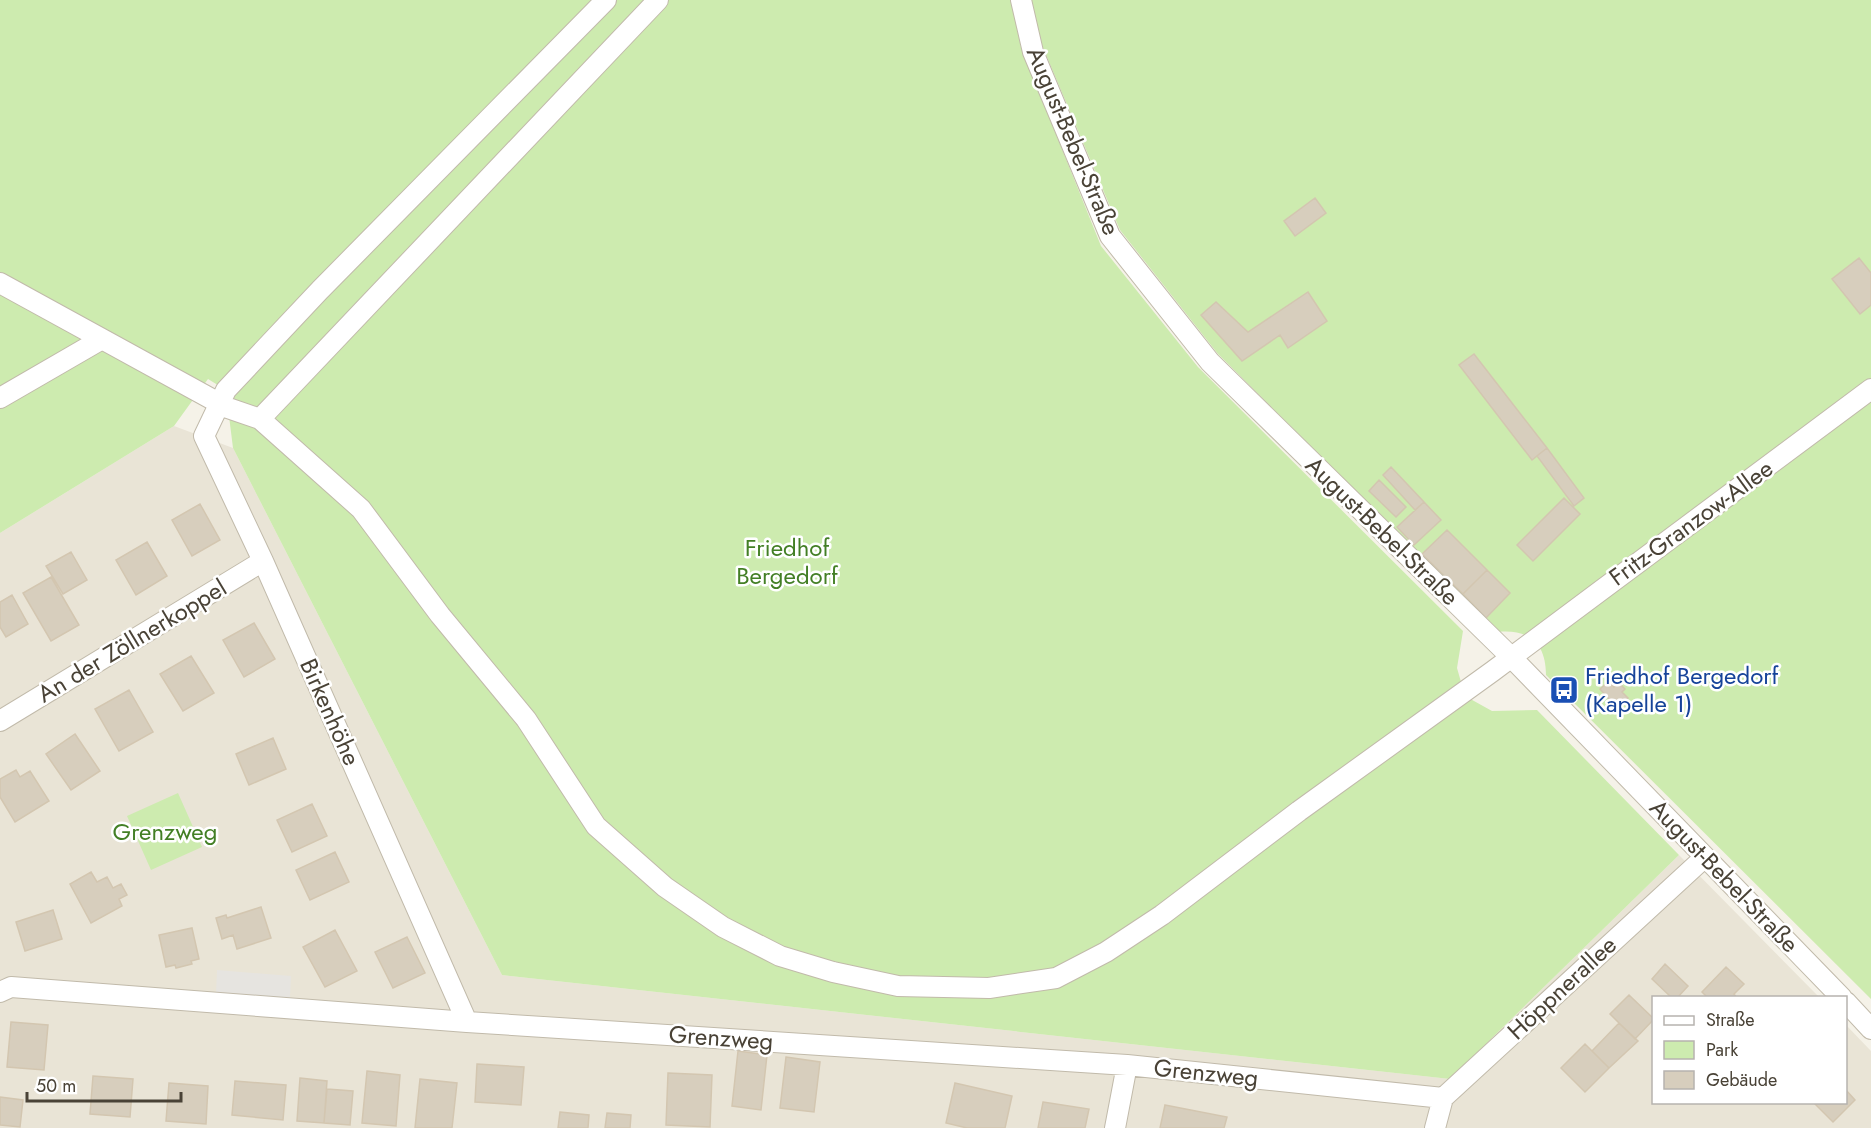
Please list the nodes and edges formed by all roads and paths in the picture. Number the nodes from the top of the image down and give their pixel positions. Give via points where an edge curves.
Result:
1 (606, 0) edge
2 (658, 0) edge
3 (1022, 0) edge
4 (0, 283) edge
5 (102, 339) junction
6 (1871, 389) edge
7 (0, 398) edge
8 (218, 403) junction
9 (260, 419) junction
10 (263, 561) junction
11 (1512, 657) junction
12 (0, 721) edge
13 (1705, 857) junction
14 (0, 992) edge
15 (1840, 996) edge
16 (1847, 1004) edge
17 (466, 1022) junction
18 (1871, 1029) edge
19 (1127, 1065) junction
20 (1443, 1098) junction
21 (1115, 1128) edge
22 (1435, 1128) edge

1 - 8 street, Birkenhöhe via 320,290
2 - 9 street
3 - 11 street, August-Bebel-Straße via 1033,51 1110,236 1210,362
4 - 5 street
5 - 7 street
5 - 8 street
6 - 11 street, Fritz-Granzow-Allee
8 - 9 street
8 - 10 street, Birkenhöhe via 204,436
9 - 11 street, Fritz-Granzow-Allee via 361,509 440,615 526,719 605,834 665,887 723,927 780,956 898,986 988,988 1056,978 1106,952
10 - 12 street, An der Zöllnerkoppel
10 - 17 street, Birkenhöhe
11 - 13 street, August-Bebel-Straße
13 - 15 street, August-Bebel-Straße
13 - 20 street, Höppnerallee
14 - 17 street, Grenzweg via 11,987
16 - 18 street
17 - 19 street, Grenzweg
19 - 20 street, Grenzweg
19 - 21 street
20 - 22 street

